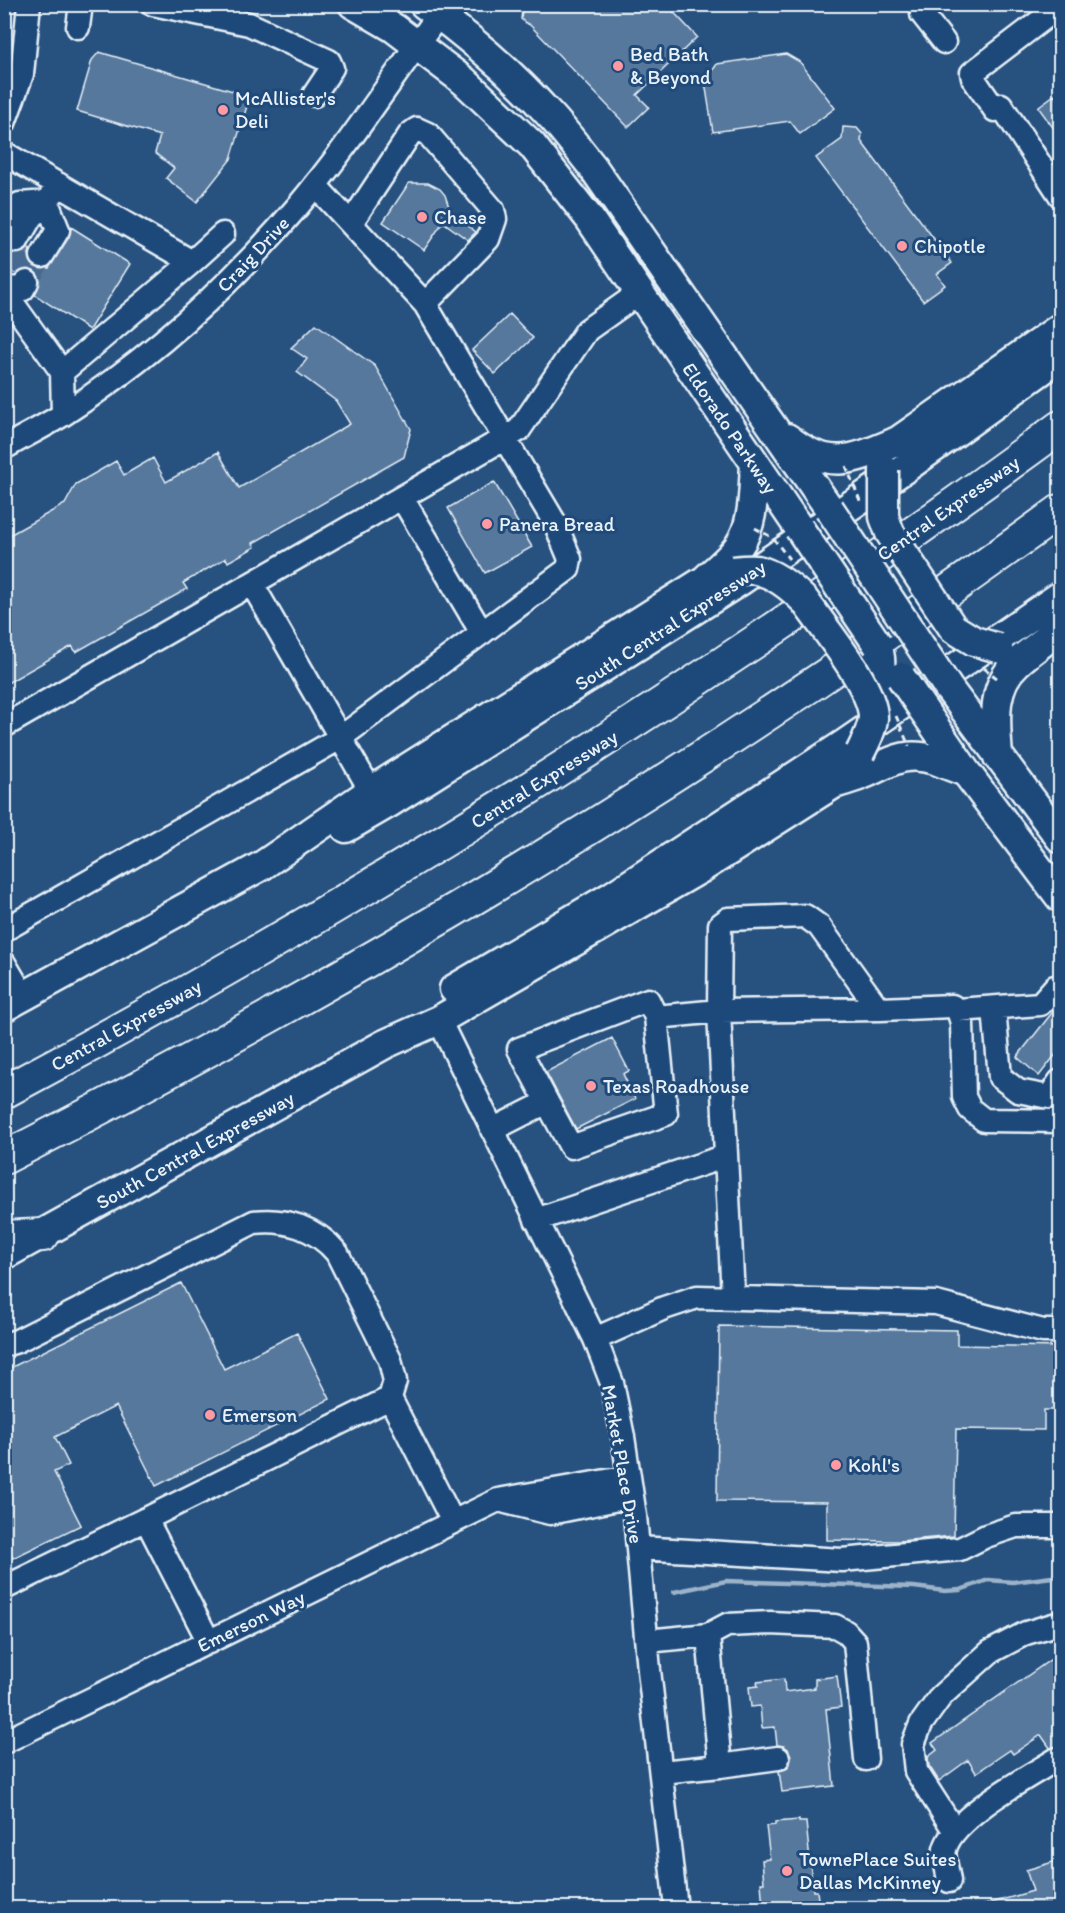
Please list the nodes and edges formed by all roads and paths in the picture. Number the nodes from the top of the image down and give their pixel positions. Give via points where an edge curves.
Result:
1 (29, 4) edge
2 (81, 4) edge
3 (153, 4) edge
4 (353, 4) edge
5 (1060, 6) edge
6 (437, 8) edge
7 (923, 8) edge
8 (78, 27) dead end
9 (944, 42) dead end
10 (417, 45) junction
11 (13, 72) edge
12 (314, 95) dead end
13 (4, 123) edge
14 (4, 153) edge
15 (315, 185) junction
16 (53, 193) junction
17 (1060, 195) edge
18 (12, 207) edge
19 (351, 223) junction
20 (223, 234) dead end
21 (24, 244) edge
22 (192, 262) junction
23 (11, 283) edge
24 (639, 293) junction
25 (425, 304) junction
26 (1060, 328) edge
27 (1060, 357) edge
28 (62, 372) junction
29 (63, 414) junction
30 (771, 424) junction
31 (1060, 427) edge
32 (504, 440) junction
33 (898, 441) junction
34 (4, 448) edge
35 (755, 464) junction
36 (846, 466) dead end
37 (884, 470) junction
38 (402, 498) junction
39 (861, 504) dead end
40 (1060, 511) edge
41 (755, 528) dead end
42 (792, 563) dead end
43 (746, 571) junction
44 (705, 580) junction
45 (252, 584) junction
46 (1060, 596) edge
47 (882, 621) junction
48 (1060, 625) edge
49 (482, 633) junction
50 (1005, 648) junction
51 (883, 714) junction
52 (4, 726) edge
53 (340, 738) junction
54 (909, 746) dead end
55 (998, 756) junction
56 (966, 772) junction
57 (832, 785) junction
58 (371, 791) junction
59 (1060, 837) edge
60 (263, 865) junction
61 (1060, 897) edge
62 (4, 930) edge
63 (4, 963) edge
64 (1060, 991) edge
65 (14, 1002) edge
66 (994, 1008) junction
67 (881, 1009) junction
68 (958, 1010) junction
69 (719, 1011) junction
70 (656, 1017) junction
71 (439, 1020) junction
72 (385, 1044) junction
73 (1060, 1081) edge
74 (4, 1092) edge
75 (547, 1102) junction
76 (1060, 1121) edge
77 (492, 1130) junction
78 (726, 1156) junction
79 (4, 1158) edge
80 (536, 1220) junction
81 (43, 1235) junction
82 (4, 1237) edge
83 (4, 1255) edge
84 (732, 1298) junction
85 (1060, 1331) edge
86 (595, 1340) junction
87 (4, 1345) edge
88 (390, 1398) junction
89 (630, 1487) junction
90 (146, 1519) junction
91 (453, 1522) junction
92 (1060, 1526) edge
93 (638, 1548) junction
94 (6, 1585) edge
95 (1060, 1623) edge
96 (708, 1635) junction
97 (647, 1641) junction
98 (209, 1642) junction
99 (4, 1742) edge
100 (778, 1758) dead end
101 (866, 1759) dead end
102 (1057, 1759) dead end
103 (720, 1766) junction
104 (661, 1772) junction
105 (954, 1830) junction
106 (949, 1881) dead end
107 (676, 1908) edge

1 - 11 street
2 - 8 street
3 - 12 street via 249,24 329,61 332,68
4 - 10 main road, Eldorado Parkway
5 - 17 street via 972,73
6 - 10 street, Craig Drive
6 - 30 main road, Eldorado Parkway via 552,116 616,200
7 - 9 street
10 - 15 street, Craig Drive
10 - 24 main road, Eldorado Parkway via 477,92 532,145 589,218
11 - 13 street
14 - 16 street
15 - 19 street
15 - 29 street, Craig Drive via 215,294 164,340
16 - 18 street
16 - 21 street via 24,212
16 - 21 street via 58,230
16 - 22 street
18 - 21 street
19 - 25 street
19 - 25 street via 410,134 417,129 428,134 493,210 495,219 488,239
20 - 22 street
22 - 28 street
23 - 28 street
24 - 32 street via 587,330 519,430
24 - 35 main road, Eldorado Parkway
25 - 32 street
26 - 33 main road
27 - 60 main road, South Central Expressway via 907,467 703,605 389,803 294,858
28 - 29 street
29 - 34 street, Craig Drive
30 - 33 main road via 801,449 824,459 850,459
30 - 47 main road, Eldorado Parkway, bridge via 858,552
31 - 74 highway, Central Expressway via 785,623 586,754 310,921
32 - 38 street
32 - 49 street via 555,523 570,559 568,569 553,582
33 - 37 main road
35 - 44 main road via 745,535
35 - 47 main road, Eldorado Parkway, bridge via 799,528
36 - 39 path, bridge
37 - 47 main road, bridge via 873,497 869,526
37 - 50 main road, bridge via 885,517 890,533 953,628 974,641
38 - 45 street
38 - 49 street
40 - 79 highway via 769,712 524,869 289,1007
41 - 42 path, bridge via 773,538
43 - 44 main road
43 - 47 main road, bridge via 781,573 809,581
43 - 51 main road, bridge via 786,584 805,601 858,677 871,704
44 - 58 main road, South Central Expressway
45 - 52 street
45 - 53 street
46 - 72 main road, South Central Expressway via 843,746 612,896 413,1013
47 - 50 main road, bridge via 930,641 986,651
47 - 51 main road via 878,703
47 - 55 main road, bridge via 949,689
47 - 56 main road, bridge via 902,677
48 - 50 main road via 1023,644
48 - 55 main road via 1049,639 1016,664 1001,683 996,712
49 - 53 street
51 - 54 path, bridge
51 - 57 main road, bridge via 852,766
53 - 58 street
53 - 62 street
55 - 59 main road
56 - 57 main road via 934,760 902,758
56 - 61 main road
57 - 71 main road, South Central Expressway via 700,869
58 - 60 main road, South Central Expressway
60 - 65 main road, South Central Expressway
63 - 65 street
64 - 66 street via 1055,987 1040,1004
66 - 68 street
66 - 73 street via 1000,1077 1018,1091 1048,1097
67 - 68 street via 952,1006
67 - 69 street
67 - 69 street via 819,926 805,916 728,919 720,925
68 - 76 street via 962,1023 964,1097 970,1108 984,1120
69 - 70 street
69 - 78 street
70 - 75 street via 648,1000 519,1050
70 - 75 street via 666,1114 571,1147
71 - 72 main road, South Central Expressway
71 - 77 street, Market Place Drive
72 - 81 main road, South Central Expressway
75 - 77 street
77 - 80 street, Market Place Drive
78 - 80 street
78 - 84 street
80 - 86 street, Market Place Drive
81 - 82 highway
81 - 83 main road, South Central Expressway
84 - 85 street via 936,1303 1043,1331
84 - 86 street via 697,1297
86 - 89 street, Market Place Drive via 612,1383
87 - 88 street via 254,1222 289,1222 326,1240 337,1253 392,1366 395,1381
88 - 90 street
88 - 91 street
89 - 91 street, Emerson Way via 498,1500
89 - 93 street, Market Place Drive
90 - 94 street
90 - 98 street
91 - 98 street, Emerson Way
92 - 93 street via 1016,1526 960,1549 842,1560
93 - 97 street, Market Place Drive
95 - 105 street via 1026,1633 990,1652 941,1696 921,1724 914,1744 916,1771
96 - 97 street
96 - 101 street via 727,1625 770,1623 835,1626 846,1632 855,1642
96 - 103 street
97 - 104 street, Market Place Drive
98 - 99 street, Emerson Way
100 - 103 street
102 - 105 street via 970,1815
103 - 104 street
104 - 107 street, Market Place Drive
105 - 106 street via 944,1850

